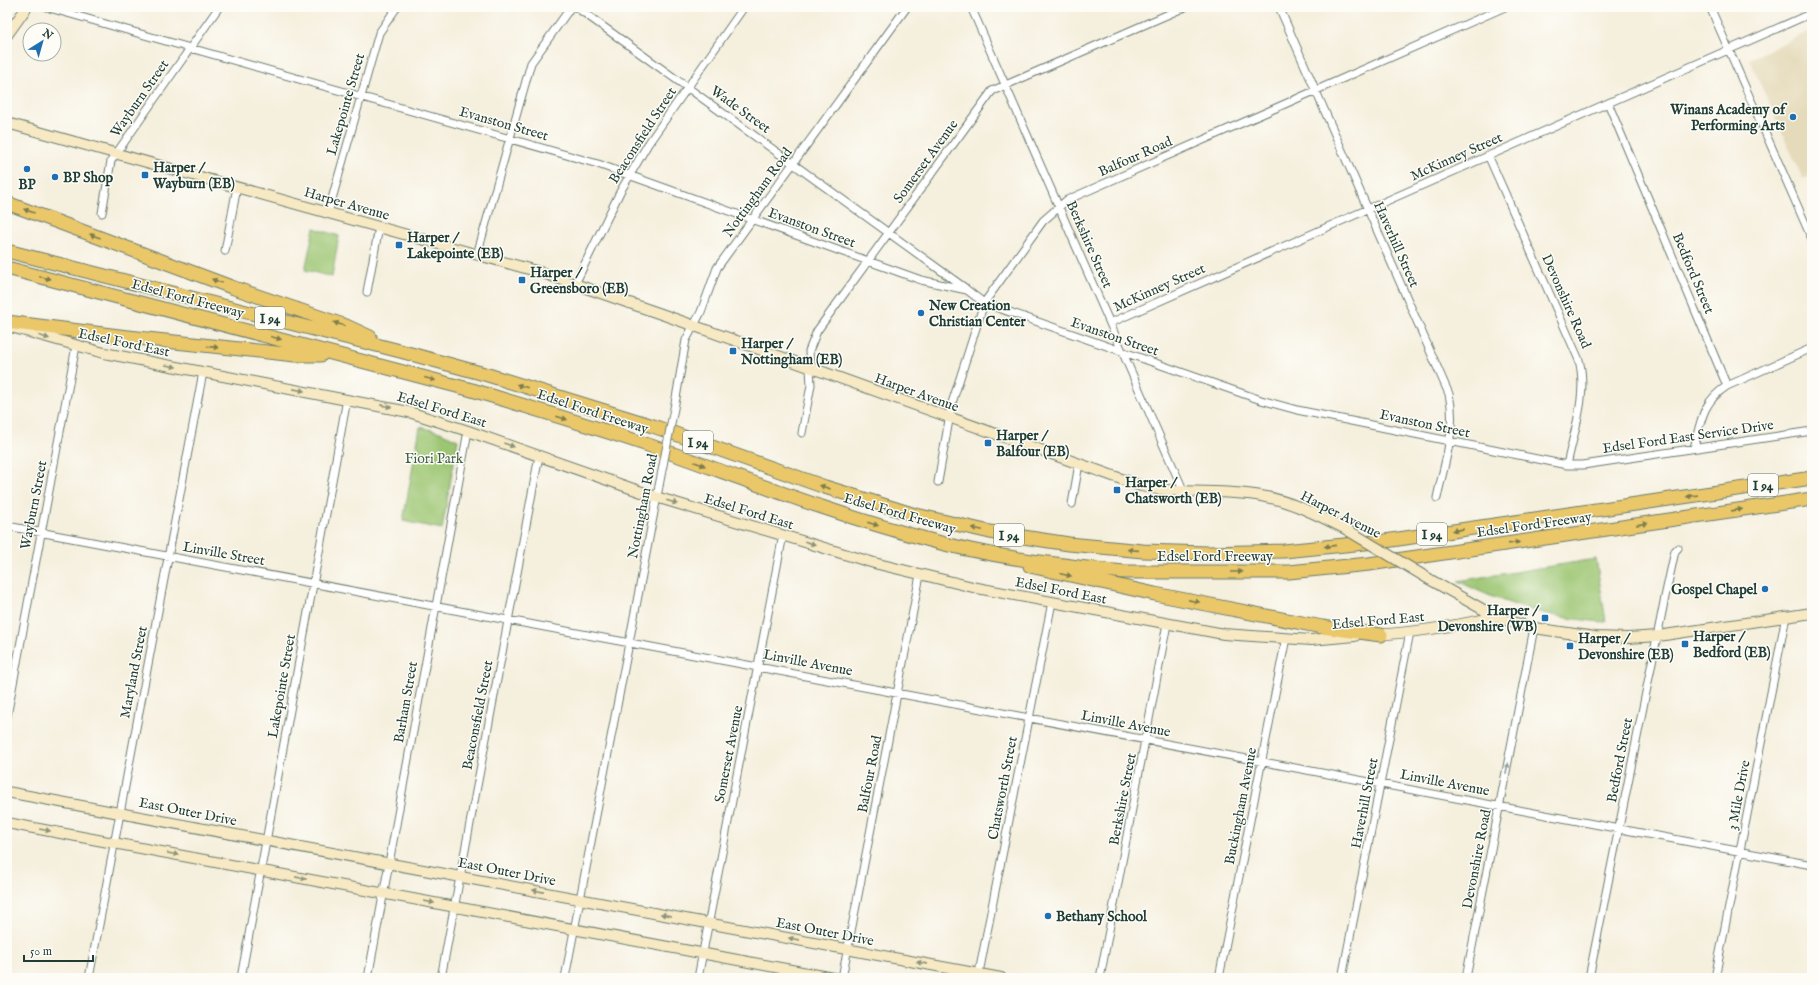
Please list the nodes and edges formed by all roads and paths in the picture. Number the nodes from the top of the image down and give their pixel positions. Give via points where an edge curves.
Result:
1 (27, 7) edge
2 (46, 7) edge
3 (219, 7) edge
4 (397, 7) edge
5 (571, 7) edge
6 (576, 7) edge
7 (744, 7) edge
8 (907, 7) edge
9 (971, 7) edge
10 (1185, 7) edge
11 (1279, 7) edge
12 (1505, 7) edge
13 (1710, 7) edge
14 (1812, 13) edge
15 (7, 35) edge
16 (190, 48) junction
17 (1728, 50) junction
18 (1006, 86) junction
19 (688, 87) junction
20 (1316, 91) junction
21 (361, 96) junction
22 (1608, 103) junction
23 (7, 123) edge
24 (510, 139) junction
25 (116, 153) junction
26 (1488, 156) junction
27 (794, 163) junction
28 (630, 176) junction
29 (237, 187) junction
30 (7, 203) edge
31 (1059, 206) junction
32 (1368, 209) junction
33 (102, 213) dead end
34 (328, 213) junction
35 (753, 219) junction
36 (379, 227) junction
37 (889, 233) junction
38 (1812, 239) edge
39 (225, 251) dead end
40 (7, 252) edge
41 (477, 255) junction
42 (868, 261) junction
43 (7, 268) edge
44 (575, 284) junction
45 (967, 290) junction
46 (367, 292) dead end
47 (984, 303) junction
48 (7, 322) edge
49 (1110, 323) junction
50 (693, 325) junction
51 (7, 326) edge
52 (76, 346) junction
53 (1812, 348) edge
54 (400, 351) junction
55 (1122, 352) junction
56 (339, 355) junction
57 (810, 368) junction
58 (203, 372) junction
59 (1727, 386) junction
60 (347, 399) junction
61 (950, 418) junction
62 (468, 431) junction
63 (1812, 431) edge
64 (802, 433) dead end
65 (1449, 441) junction
66 (1694, 448) junction
67 (539, 456) junction
68 (1079, 464) junction
69 (1567, 465) junction
70 (1812, 468) edge
71 (1812, 478) edge
72 (1796, 480) junction
73 (938, 482) dead end
74 (1184, 492) junction
75 (656, 497) junction
76 (1437, 498) dead end
77 (1812, 499) edge
78 (1072, 504) dead end
79 (7, 526) edge
80 (42, 533) junction
81 (783, 535) junction
82 (1678, 548) dead end
83 (988, 553) junction
84 (168, 556) junction
85 (920, 575) junction
86 (314, 582) junction
87 (1052, 602) junction
88 (436, 605) junction
89 (1812, 613) edge
90 (1786, 616) junction
91 (1496, 617) junction
92 (508, 619) junction
93 (1167, 624) junction
94 (1534, 628) junction
95 (1410, 632) junction
96 (1380, 635) junction
97 (1658, 636) junction
98 (1286, 638) junction
99 (629, 642) junction
100 (758, 666) junction
101 (898, 693) junction
102 (7, 716) edge
103 (1029, 717) junction
104 (1146, 740) junction
105 (1262, 761) junction
106 (1380, 784) junction
107 (7, 792) edge
108 (1500, 806) junction
109 (120, 812) junction
110 (7, 823) edge
111 (1618, 828) junction
112 (266, 839) junction
113 (114, 843) junction
114 (1740, 851) junction
115 (389, 862) junction
116 (1812, 865) edge
117 (260, 870) junction
118 (460, 876) junction
119 (383, 893) junction
120 (580, 899) junction
121 (454, 906) junction
122 (709, 923) junction
123 (575, 929) junction
124 (848, 949) junction
125 (703, 953) junction
126 (978, 976) edge
127 (89, 978) edge
128 (241, 978) edge
129 (368, 978) edge
130 (441, 978) edge
131 (566, 978) edge
132 (698, 978) edge
133 (834, 978) edge
134 (842, 978) edge
135 (1001, 978) edge
136 (1100, 978) edge
137 (1219, 978) edge
138 (1342, 978) edge
139 (1466, 978) edge
140 (1589, 978) edge
141 (1715, 978) edge

1 - 15 street
2 - 16 street, Evanston Street
3 - 16 street, Wayburn Street
4 - 21 street, Lakepointe Street via 379,33
5 - 24 street via 531,64
6 - 19 street, Wade Street
7 - 19 street, Beaconsfield Street
8 - 27 street, Nottingham Road
9 - 18 street, Berkshire Street
10 - 18 street, Somerset Avenue
11 - 20 street, Haverhill Street
12 - 20 street, Balfour Road
13 - 17 street
14 - 17 street, McKinney Street
16 - 21 street, Evanston Street
16 - 25 street, Wayburn Street
17 - 22 street, McKinney Street
17 - 38 street
18 - 31 street, Berkshire Street
18 - 37 street, Somerset Avenue via 992,91
19 - 27 street, Wade Street
19 - 28 street, Beaconsfield Street via 648,144
20 - 31 street, Balfour Road via 1067,200
20 - 32 street, Haverhill Street
21 - 24 street, Evanston Street
21 - 34 street, Lakepointe Street
22 - 26 street, McKinney Street
22 - 59 street, Bedford Street
23 - 25 street, Harper Avenue
24 - 28 street, Evanston Street via 598,164
24 - 41 street
25 - 29 street, Harper Avenue
25 - 33 street, Wayburn Street via 111,161
26 - 32 street, McKinney Street
26 - 69 street, Devonshire Road via 1582,370 1583,387
27 - 35 street, Nottingham Road
27 - 37 street, Wade Street
28 - 35 street, Evanston Street
28 - 44 street, Beaconsfield Street
29 - 34 street, Harper Avenue
29 - 39 street
54 -> 30 highway via 346,326 234,288
31 - 47 street, Balfour Road via 1043,221
31 - 49 street, Berkshire Street
32 - 49 street, McKinney Street
32 - 65 street, Haverhill Street via 1449,394 1453,416
34 - 36 street, Harper Avenue
35 - 42 street, Evanston Street
35 - 50 street, Nottingham Road via 717,268 701,312
36 - 41 street, Harper Avenue
36 - 46 street
37 - 42 street, Somerset Avenue
37 - 45 street, Wade Street
40 - 54 highway, Edsel Ford Freeway / I 94
41 - 44 street, Harper Avenue
42 - 45 street, Evanston Street via 921,280
42 - 57 street, Somerset Avenue via 817,331 809,351
43 -> 56 highway, Edsel Ford Freeway / I 94
44 - 50 street, Harper Avenue
45 - 47 street, Evanston Street
47 - 55 street, Evanston Street
47 - 61 street, Balfour Road via 952,403
48 -> 56 highway via 295,356
49 - 55 street, Berkshire Street
50 - 57 street, Harper Avenue
50 - 75 street, Nottingham Road, bridge via 686,340
51 -> 52 street, Edsel Ford East
52 -> 58 street, Edsel Ford East via 104,354
52 - 80 street, Wayburn Street
53 - 59 street
72 -> 54 highway, Edsel Ford Freeway / I 94 via 1385,541 1284,551 1208,553 1114,549 1017,537 906,512 825,488 653,426 488,375
55 - 65 street, Evanston Street via 1297,410
55 - 74 street, Berkshire Street
56 -> 83 highway, Edsel Ford Freeway / I 94 via 532,408 650,446 836,512 927,540
57 - 61 street, Harper Avenue
57 - 64 street, Somerset Avenue via 811,385
58 -> 60 street, Edsel Ford East
58 - 84 street, Maryland Street
59 - 66 street via 1717,392 1706,407
60 -> 62 street, Edsel Ford East via 409,412
60 - 86 street, Lakepointe Street
61 - 68 street, Harper Avenue
61 - 73 street, Balfour Road
62 -> 67 street, Edsel Ford East
62 - 88 street, Barham Street
63 - 66 street, Edsel Ford East Service Drive
65 - 69 street, Evanston Street
65 - 76 street, Haverhill Street
66 - 69 street, Edsel Ford East Service Drive via 1583,465
67 - 75 street, Edsel Ford East
67 - 92 street, Beaconsfield Street
68 - 74 street, Harper Avenue via 1142,486 1162,491
68 - 78 street
70 - 72 highway
71 - 72 highway, Edsel Ford Freeway / I 94
74 - 91 street, Harper Avenue, bridge via 1246,494 1278,500 1317,514
75 -> 81 street, Edsel Ford East
75 - 99 street, Nottingham Road
83 -> 77 highway, Edsel Ford Freeway / I 94 via 1124,572 1289,572 1369,564
79 - 80 street, Linville Street
80 - 84 street, Linville Street
80 - 102 street, Wayburn Street
81 -> 85 street, Edsel Ford East
81 - 100 street, Somerset Avenue
82 - 97 street, Bedford Street via 1674,555
83 -> 96 highway via 1040,569 1155,594 1322,627
84 - 86 street, Linville Street
84 - 109 street, Maryland Street
85 - 87 street, Edsel Ford East
85 - 101 street, Balfour Road
86 - 88 street, Linville Street
86 - 112 street, Lakepointe Street
87 - 93 street, Edsel Ford East
87 - 103 street, Chatsworth Street
88 - 92 street, Linville Avenue
88 - 115 street, Barham Street
89 - 90 street, Harper Avenue
90 - 97 street, Harper Avenue
90 - 114 street, 3 Mile Drive
91 - 94 street, Harper Avenue
91 - 95 street, Edsel Ford East
92 - 99 street, Linville Avenue
92 - 118 street, Beaconsfield Street
93 - 98 street, Edsel Ford East via 1224,634
93 - 104 street, Berkshire Street
94 - 97 street, Harper Avenue via 1595,637
108 -> 94 street, Devonshire Road
95 - 96 street, Edsel Ford East
95 - 106 street, Haverhill Street
96 - 98 street, Edsel Ford East via 1311,640
97 - 111 street, Bedford Street
98 - 105 street, Buckingham Avenue
99 - 100 street, Linville Avenue
99 - 120 street, Nottingham Road
100 - 101 street, Linville Avenue
100 - 122 street, Somerset Avenue
101 - 103 street, Linville Avenue
101 - 124 street, Balfour Road
103 - 104 street, Linville Avenue
103 - 126 street, Chatsworth Street
104 - 105 street, Linville Avenue
104 - 136 street, Berkshire Street
105 - 106 street, Linville Avenue
105 - 137 street, Buckingham Avenue
106 - 108 street, Linville Avenue
106 - 138 street, Haverhill Street
107 - 109 street, East Outer Drive
108 - 111 street, Linville Avenue
108 - 139 street, Devonshire Road
109 - 112 street, East Outer Drive
109 - 113 street, Maryland Street
110 -> 113 street
111 - 114 street, Linville Avenue
111 - 140 street, Bedford Street
112 - 115 street, East Outer Drive
112 - 117 street, Lakepointe Street
113 -> 117 street
113 - 127 street, Maryland Street
114 - 116 street, Linville Avenue
114 - 141 street, 3 Mile Drive
115 - 118 street, East Outer Drive
115 - 119 street, Barham Street
117 -> 119 street
117 - 128 street, Lakepointe Street
120 -> 118 street, East Outer Drive
118 - 121 street, Beaconsfield Street
119 -> 121 street
119 - 129 street, Barham Street
122 -> 120 street, East Outer Drive
120 - 123 street, Nottingham Road
121 - 123 street
121 - 130 street, Beaconsfield Street
124 -> 122 street, East Outer Drive
122 - 125 street, Somerset Avenue
123 - 125 street
123 - 131 street, Nottingham Road
126 -> 124 street, East Outer Drive
124 - 134 street, Balfour Road
125 - 132 street, Somerset Avenue
125 - 133 street
126 - 135 street, East Outer Drive

